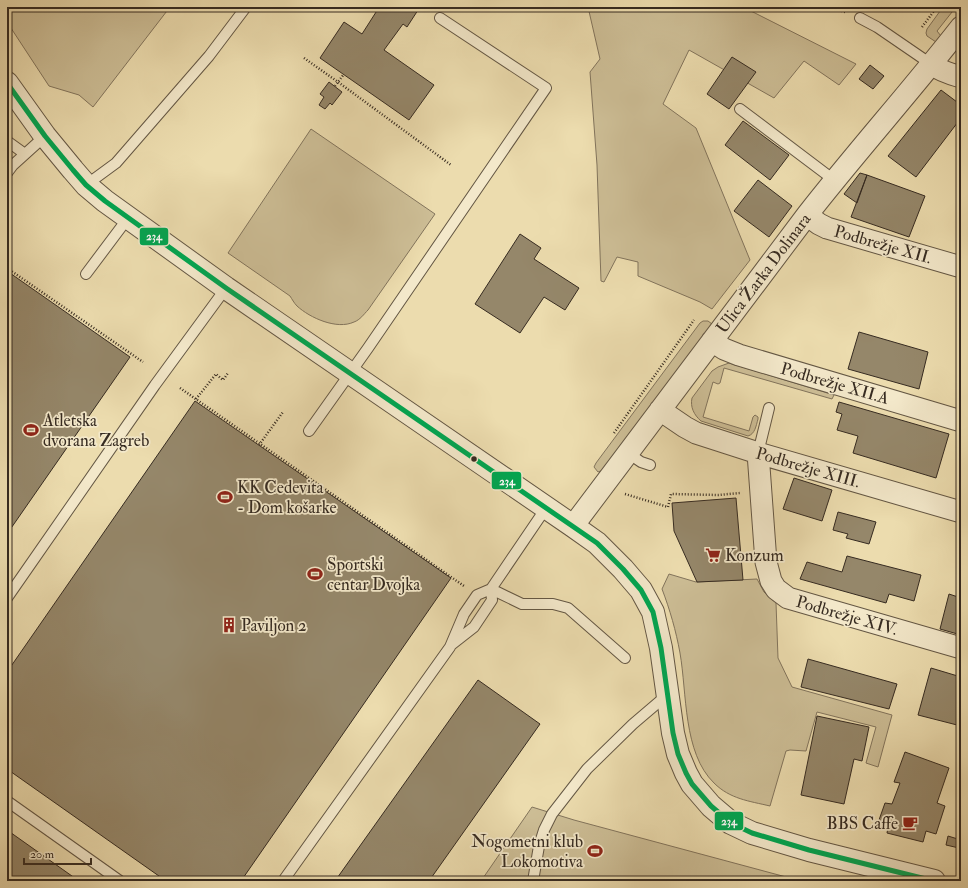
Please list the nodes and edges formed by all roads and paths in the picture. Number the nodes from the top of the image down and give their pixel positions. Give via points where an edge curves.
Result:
1 (246, 7) edge
2 (937, 7) edge
3 (440, 18) dead end
4 (860, 18) dead end
5 (922, 27) dead end
6 (961, 27) edge
7 (304, 58) dead end
8 (931, 64) junction
9 (344, 74) dead end
10 (961, 77) edge
11 (338, 82) junction
12 (7, 83) edge
13 (335, 86) dead end
14 (740, 109) dead end
15 (45, 136) junction
16 (7, 141) edge
17 (25, 154) junction
18 (451, 165) dead end
19 (7, 173) edge
20 (834, 180) junction
21 (86, 184) junction
22 (807, 215) junction
23 (128, 218) junction
24 (961, 267) edge
25 (7, 268) edge
26 (86, 274) dead end
27 (226, 288) junction
28 (694, 320) dead end
29 (712, 341) junction
30 (143, 362) dead end
31 (228, 373) dead end
32 (350, 373) junction
33 (180, 388) dead end
34 (196, 399) junction
35 (769, 408) dead end
36 (660, 410) junction
37 (283, 412) dead end
38 (961, 421) edge
39 (309, 430) dead end
40 (609, 438) dead end
41 (260, 444) junction
42 (628, 453) junction
43 (758, 453) junction
44 (650, 465) dead end
45 (618, 492) dead end
46 (741, 493) dead end
47 (546, 508) junction
48 (961, 512) edge
49 (573, 526) junction
50 (491, 589) junction
51 (477, 595) junction
52 (7, 598) edge
53 (450, 647) junction
54 (961, 648) edge
55 (625, 658) dead end
56 (667, 695) junction
57 (7, 801) edge
58 (120, 881) edge
59 (283, 881) edge
60 (533, 881) edge
61 (934, 881) edge

1 - 21 lane via 209,56 116,164
2 - 5 path
3 - 32 lane via 546,88
4 - 8 lane
6 - 8 street, Ulica Žarka Dolinara
7 - 11 path
8 - 10 street via 937,69
8 - 20 street, Ulica Žarka Dolinara
9 - 11 path
11 - 13 path
11 - 18 path
12 - 15 street
14 - 20 lane
15 - 17 lane
15 - 21 street
16 - 17 lane
17 - 19 lane
20 - 22 street, Ulica Žarka Dolinara
21 - 23 street
22 - 24 street, Podbrežje XII. via 827,228
22 - 29 street, Ulica Žarka Dolinara
23 - 26 lane
23 - 27 street
25 - 30 path
27 - 32 street
27 - 52 lane via 155,385
28 - 40 path
29 - 36 street, Ulica Žarka Dolinara
29 - 38 street, Podbrežje XII.A via 739,355
31 - 34 path via 223,380 216,374
32 - 39 lane
32 - 47 street
33 - 34 path
34 - 41 path
35 - 43 lane
36 - 42 street, Ulica Žarka Dolinara
36 - 43 street, Podbrežje XIII. via 696,433
37 - 41 path
41 - 51 path
42 - 44 lane
42 - 49 street, Ulica Žarka Dolinara
43 - 48 street, Podbrežje XIII.
43 - 54 street, Podbrežje XIV. via 766,562 776,589 788,598
45 - 46 path via 668,506 671,494
47 - 49 street
47 - 50 lane
49 - 56 street via 597,543 641,590 654,619 661,648
50 - 51 lane
50 - 53 lane via 492,600 474,627
50 - 55 lane via 522,604 553,604 568,608
51 - 53 lane via 464,614
53 - 59 lane
56 - 60 lane via 587,769 552,814 539,846
56 - 61 street via 678,754 686,773 711,806 731,823 768,839
57 - 58 lane

